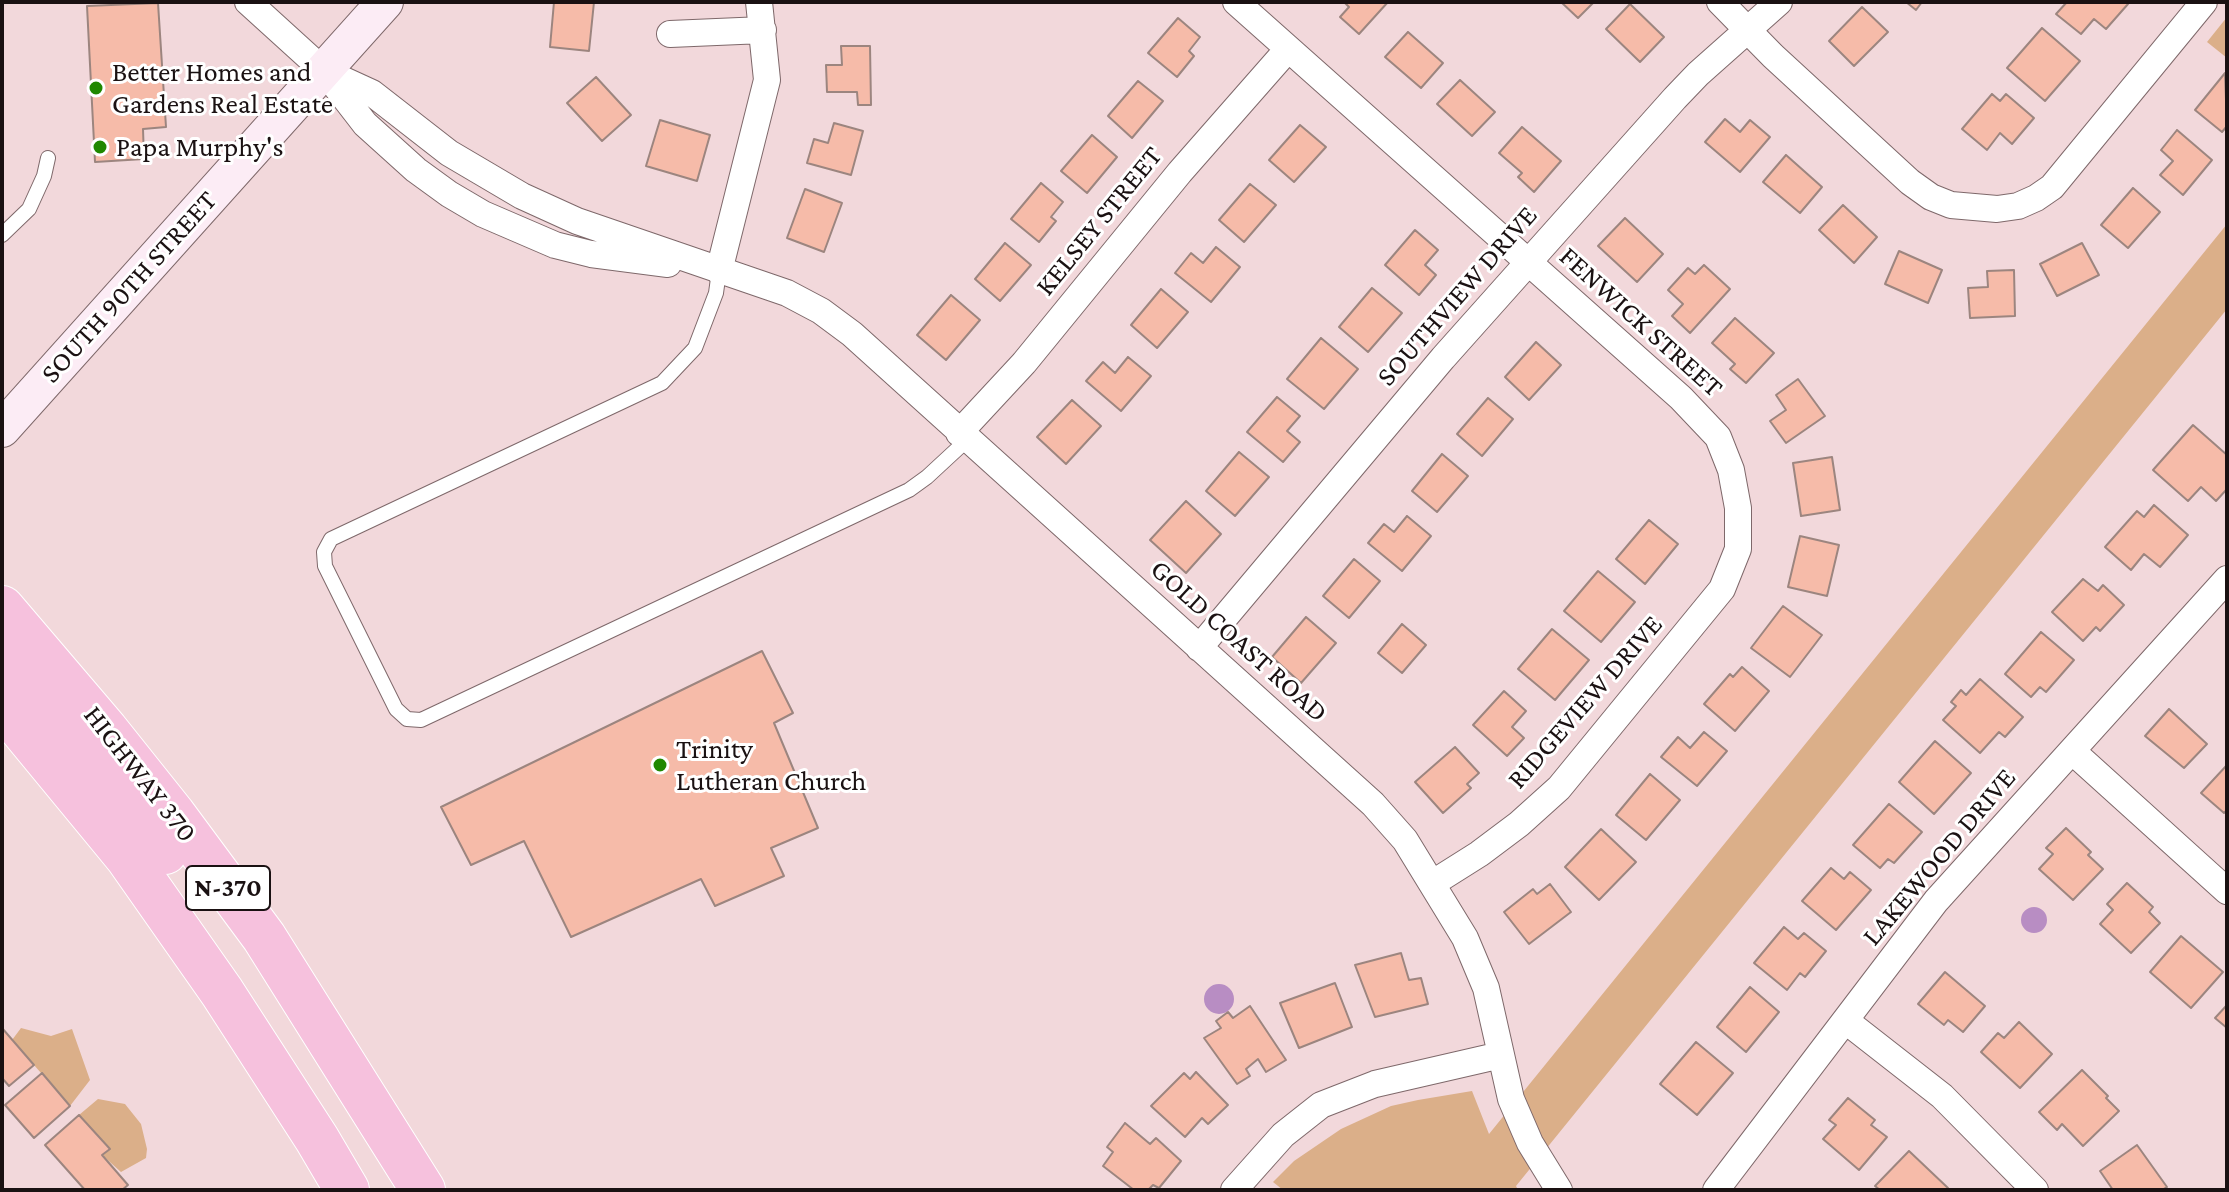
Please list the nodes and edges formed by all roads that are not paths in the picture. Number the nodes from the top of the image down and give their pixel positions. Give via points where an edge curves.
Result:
1 (248, 2) edge
2 (385, 2) edge
3 (759, 2) edge
4 (1236, 2) edge
5 (1720, 2) edge
6 (1779, 2) edge
7 (2204, 2) edge
8 (763, 30) junction
9 (1747, 30) junction
10 (670, 34) dead end
11 (1288, 49) junction
12 (324, 71) junction
13 (48, 158) dead end
14 (2, 235) edge
15 (1529, 263) junction
16 (719, 271) junction
17 (2, 429) edge
18 (963, 436) junction
19 (1739, 528) joint
20 (2227, 579) edge
21 (2, 608) edge
22 (1199, 648) junction
23 (2, 657) edge
24 (2, 705) edge
25 (2072, 751) junction
26 (1433, 883) junction
27 (2227, 891) edge
28 (1846, 1021) junction
29 (1501, 1055) junction
30 (353, 1074) junction
31 (347, 1190) edge
32 (423, 1190) edge
33 (1234, 1190) edge
34 (1559, 1190) edge
35 (1716, 1190) edge
36 (2035, 1190) edge

1 - 12 street, GOLD COAST ROAD
2 - 12 street, SOUTH 90TH STREET
3 - 8 street
4 - 11 street, FENWICK STREET
5 - 9 street
6 - 9 street, SOUTHVIEW DRIVE
7 - 9 street via 2067,172 2018,206 1973,208 1931,197
8 - 10 street
8 - 16 street via 767,80
9 - 15 street, SOUTHVIEW DRIVE via 1682,90
11 - 15 street, FENWICK STREET
11 - 18 street, KELSEY STREET
12 - 16 street, GOLD COAST ROAD via 372,93 449,153 522,196
12 - 17 street, SOUTH 90TH STREET
13 - 14 lane via 29,209
15 - 19 street, FENWICK STREET via 1718,437 1731,470
15 - 22 street, SOUTHVIEW DRIVE
16 - 18 street, GOLD COAST ROAD via 787,293 821,311
16 - 18 lane via 695,348 662,383 331,539 324,552 325,566 396,709 407,719 421,720 909,490
18 - 22 street, GOLD COAST ROAD
19 - 26 street, RIDGEVIEW DRIVE via 1738,549 1722,589 1559,788 1509,832
20 - 25 street, LAKEWOOD DRIVE
21 - 30 highway, HIGHWAY 370 / N-370 via 183,826 264,937
22 - 26 street, GOLD COAST ROAD via 1373,804
23 - 30 highway
24 - 31 highway, N-370 via 128,858 222,992
25 - 27 street
25 - 28 street, LAKEWOOD DRIVE via 1936,901
26 - 29 street, GOLD COAST ROAD via 1486,988
28 - 35 street, LAKEWOOD DRIVE
28 - 36 street via 1942,1096
29 - 33 street via 1375,1084 1321,1105 1283,1135
29 - 34 street, GOLD COAST ROAD via 1511,1099
30 - 32 highway, HIGHWAY 370 / N-370

